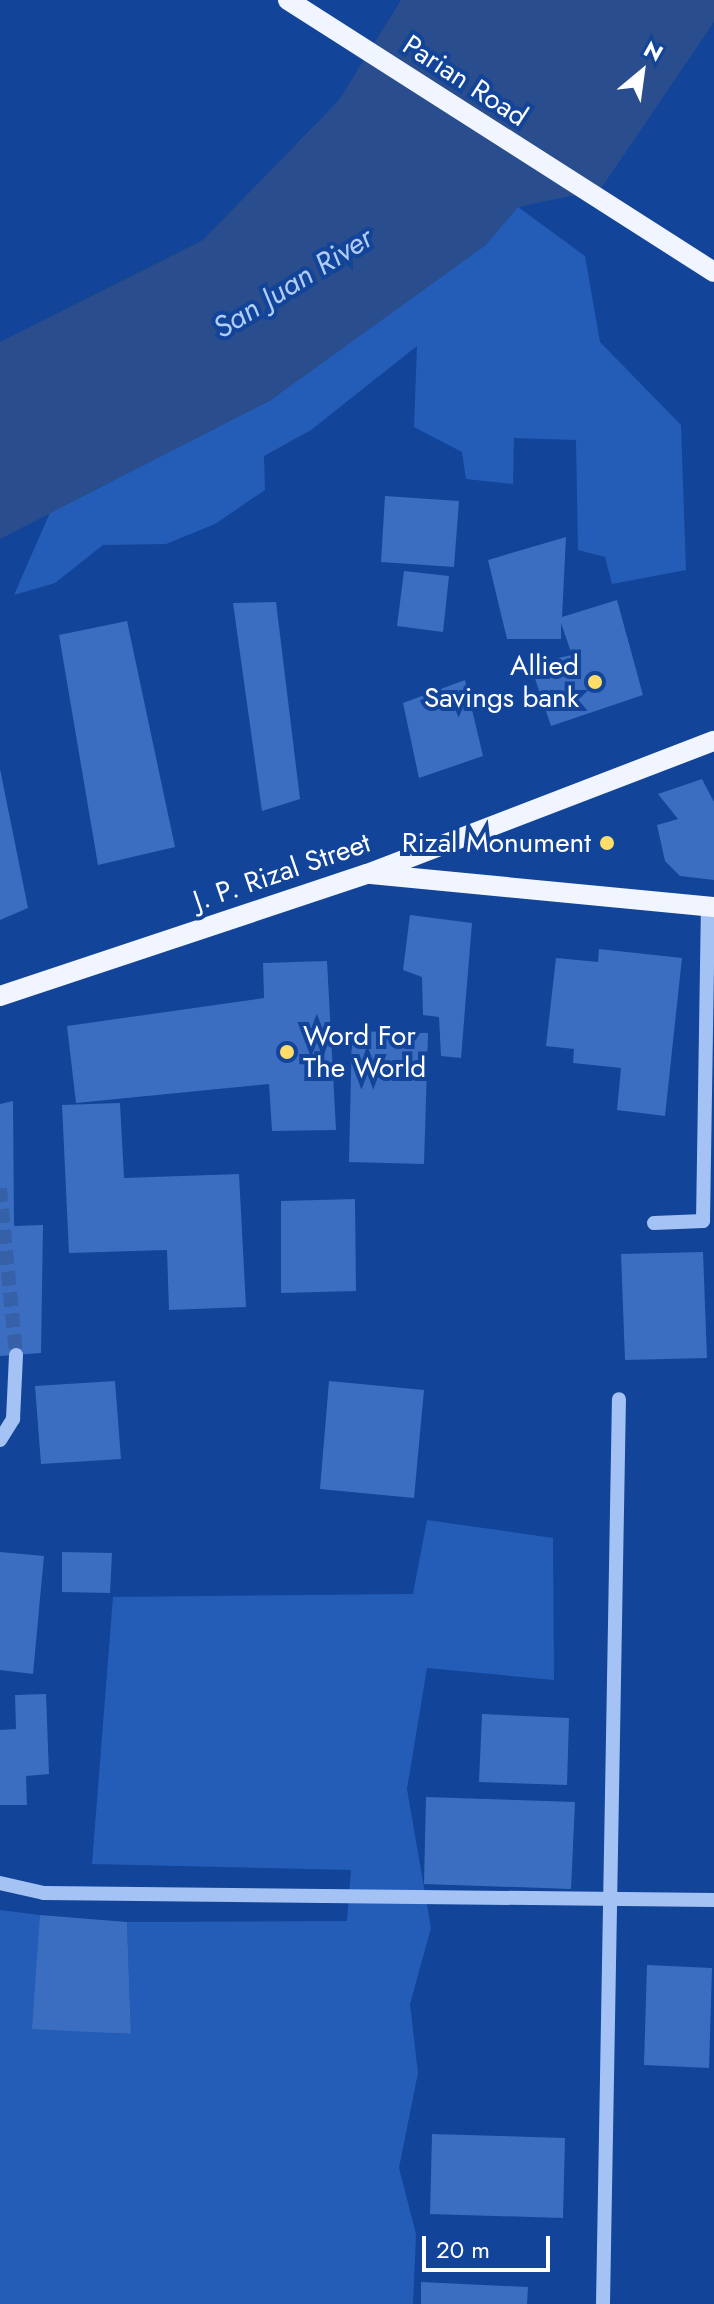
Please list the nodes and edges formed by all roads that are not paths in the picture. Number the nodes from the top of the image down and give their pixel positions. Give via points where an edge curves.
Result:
1 (288, 0) edge
2 (714, 272) edge
3 (714, 741) edge
4 (367, 874) junction
5 (711, 906) edge
6 (0, 996) edge
7 (654, 1223) dead end
8 (16, 1355) tunnel mouth
9 (619, 1399) dead end
10 (0, 1440) edge
11 (0, 1883) edge
12 (610, 1899) junction
13 (714, 1900) edge
14 (603, 2304) edge

1 - 2 main road, Parian Road
3 - 4 main road, J. P. Rizal Street
4 - 5 main road
4 - 6 main road, J. P. Rizal Street
5 - 7 street via 703,1221
8 - 10 street via 13,1419
9 - 12 street
11 - 12 street via 44,1893
12 - 13 street
12 - 14 street

